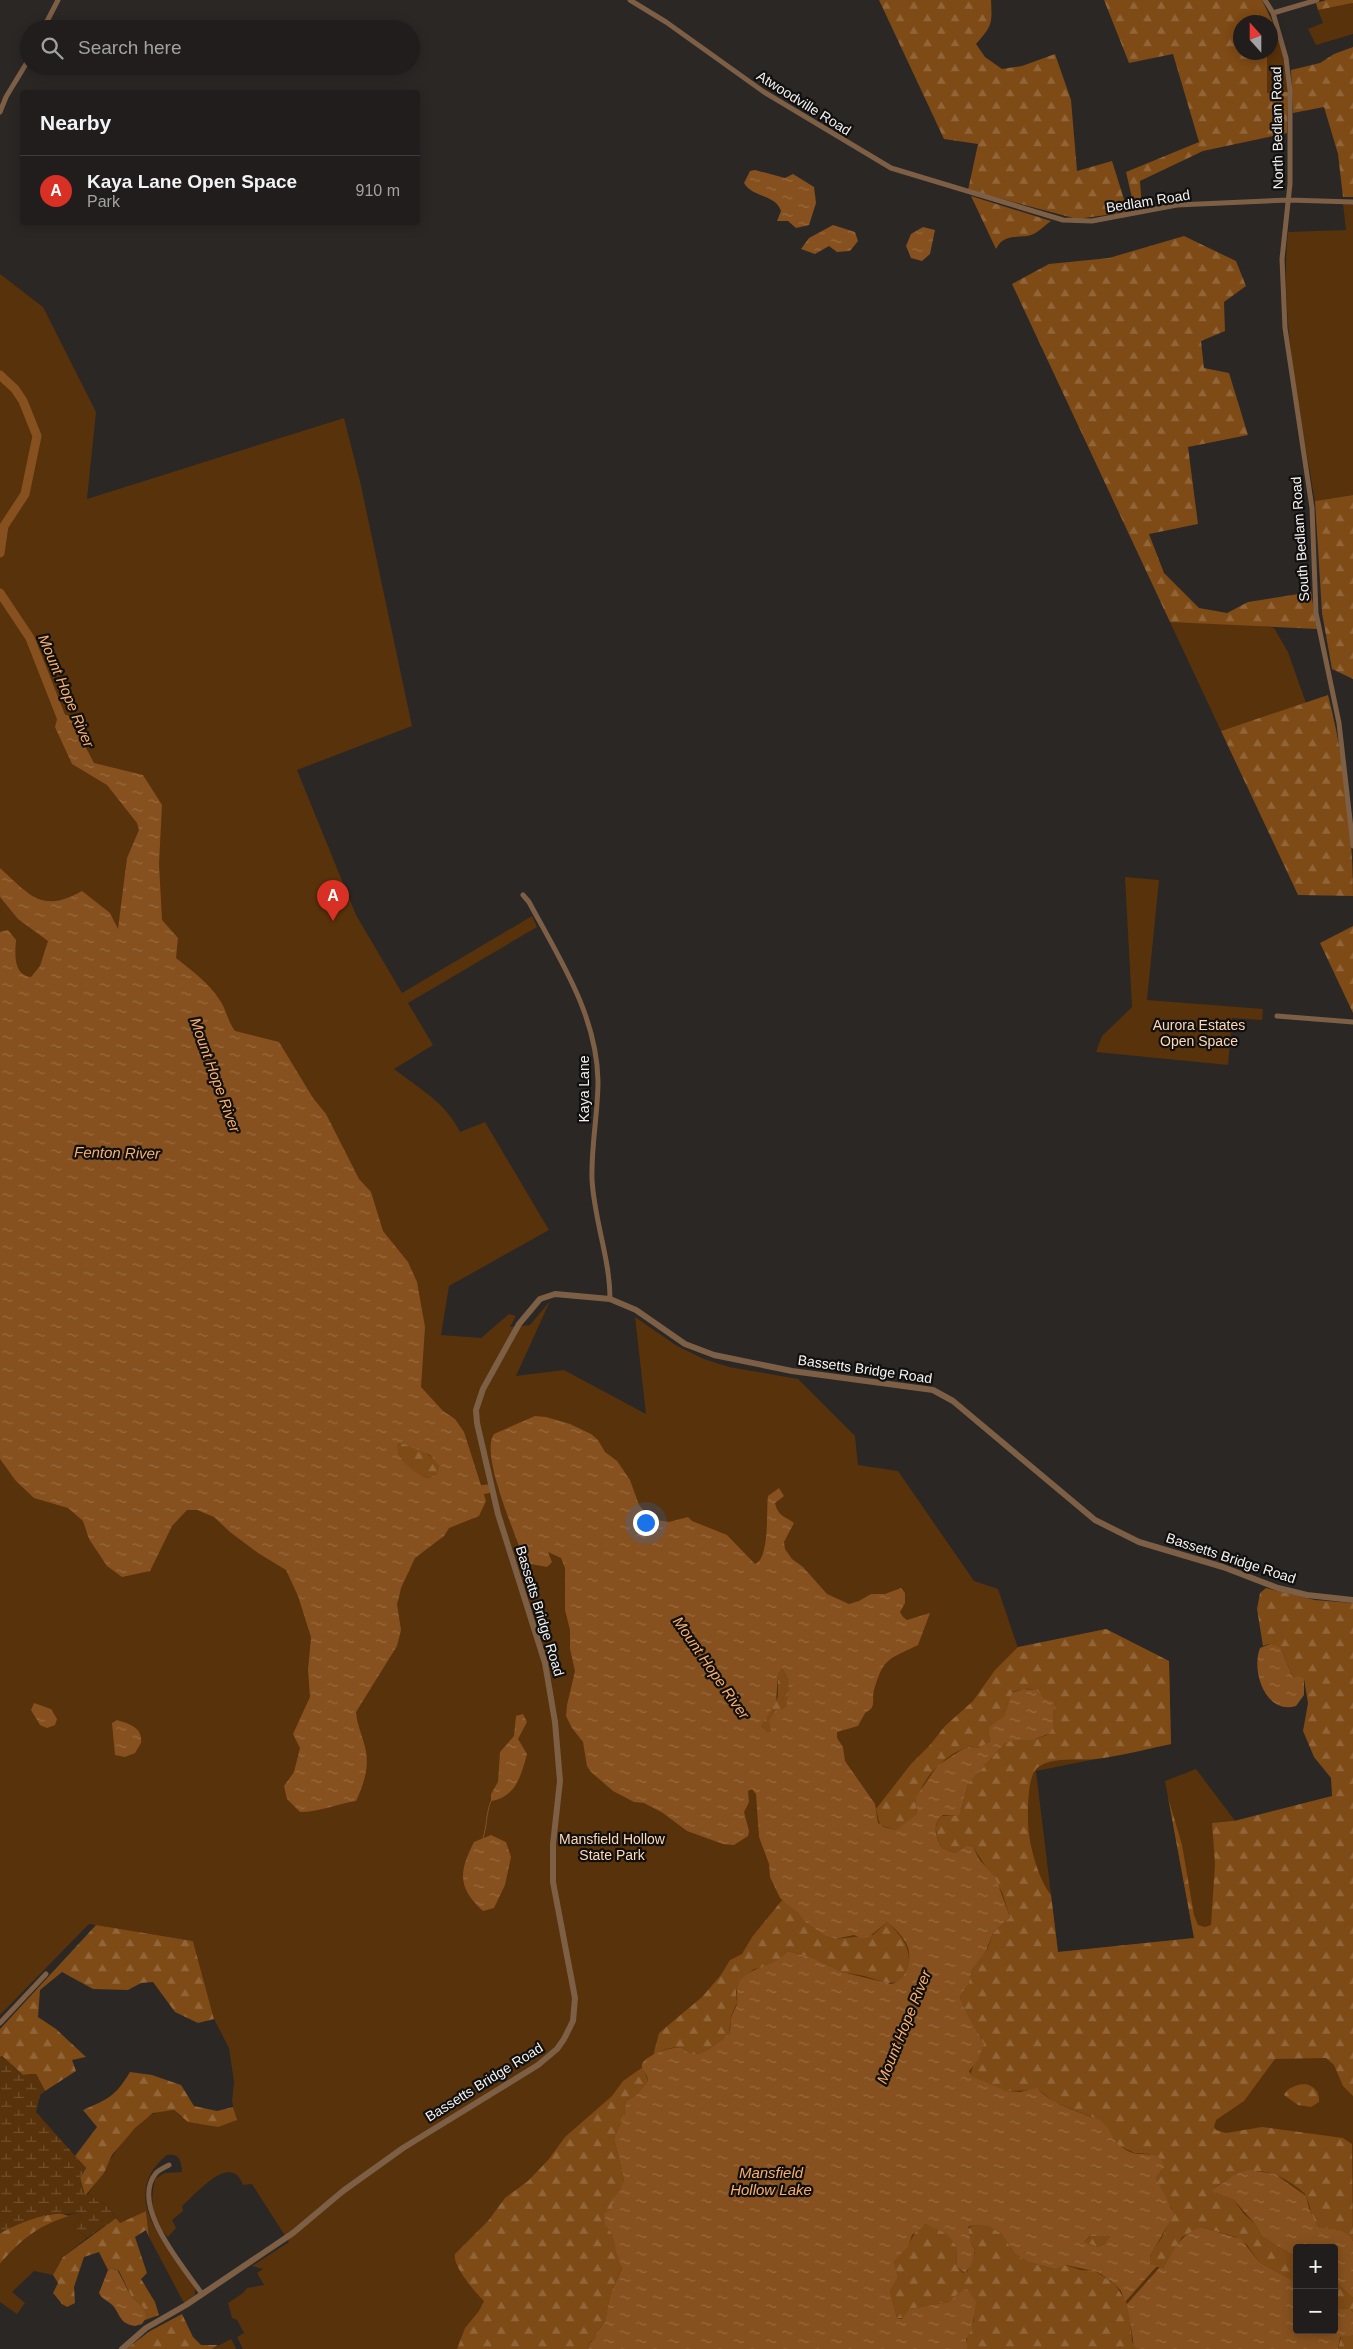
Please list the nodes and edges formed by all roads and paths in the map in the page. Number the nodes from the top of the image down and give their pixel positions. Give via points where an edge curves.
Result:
1 (58, 0) edge
2 (630, 0) edge
3 (1265, 0) edge
4 (1317, 0) edge
5 (1273, 13) junction
6 (48, 20) edge
7 (20, 74) edge
8 (0, 112) edge
9 (980, 197) joint
10 (1289, 200) junction
11 (1353, 202) edge
12 (1353, 846) edge
13 (522, 895) dead end
14 (1277, 1016) dead end
15 (1353, 1022) edge
16 (610, 1299) junction
17 (1353, 1600) edge
18 (46, 1974) dead end
19 (0, 2024) edge
20 (169, 2164) dead end
21 (202, 2294) junction
22 (122, 2349) edge

1 - 6 street
2 - 9 street, Atwoodville Road via 764,92 873,159
3 - 5 street, North Bedlam Road
4 - 5 street
5 - 10 street, North Bedlam Road via 1286,58 1290,91
7 - 8 street
9 - 10 street, Bedlam Road via 1063,220 1092,221 1177,206
10 - 11 street, Bedlam Road
10 - 12 street, South Bedlam Road via 1282,259 1285,328 1312,508 1316,613 1339,723
13 - 16 street, Kaya Lane via 529,902 575,988 596,1052 597,1104 592,1180 608,1268
14 - 15 street
16 - 17 street, Bassetts Bridge Road via 636,1310 685,1344 714,1355 792,1371 933,1390 954,1401 1095,1520 1139,1542 1224,1567 1278,1588
16 - 21 street, Bassetts Bridge Road via 555,1294 540,1299 519,1324 483,1389 476,1410 477,1429 498,1514 545,1663 555,1722 560,1782 552,1874 575,1988 570,2030 557,2049 538,2065 403,2148 349,2186 293,2233
18 - 19 street
20 - 21 street via 157,2173 151,2183 148,2200 151,2213
21 - 22 street, Bassetts Bridge Road via 146,2328

